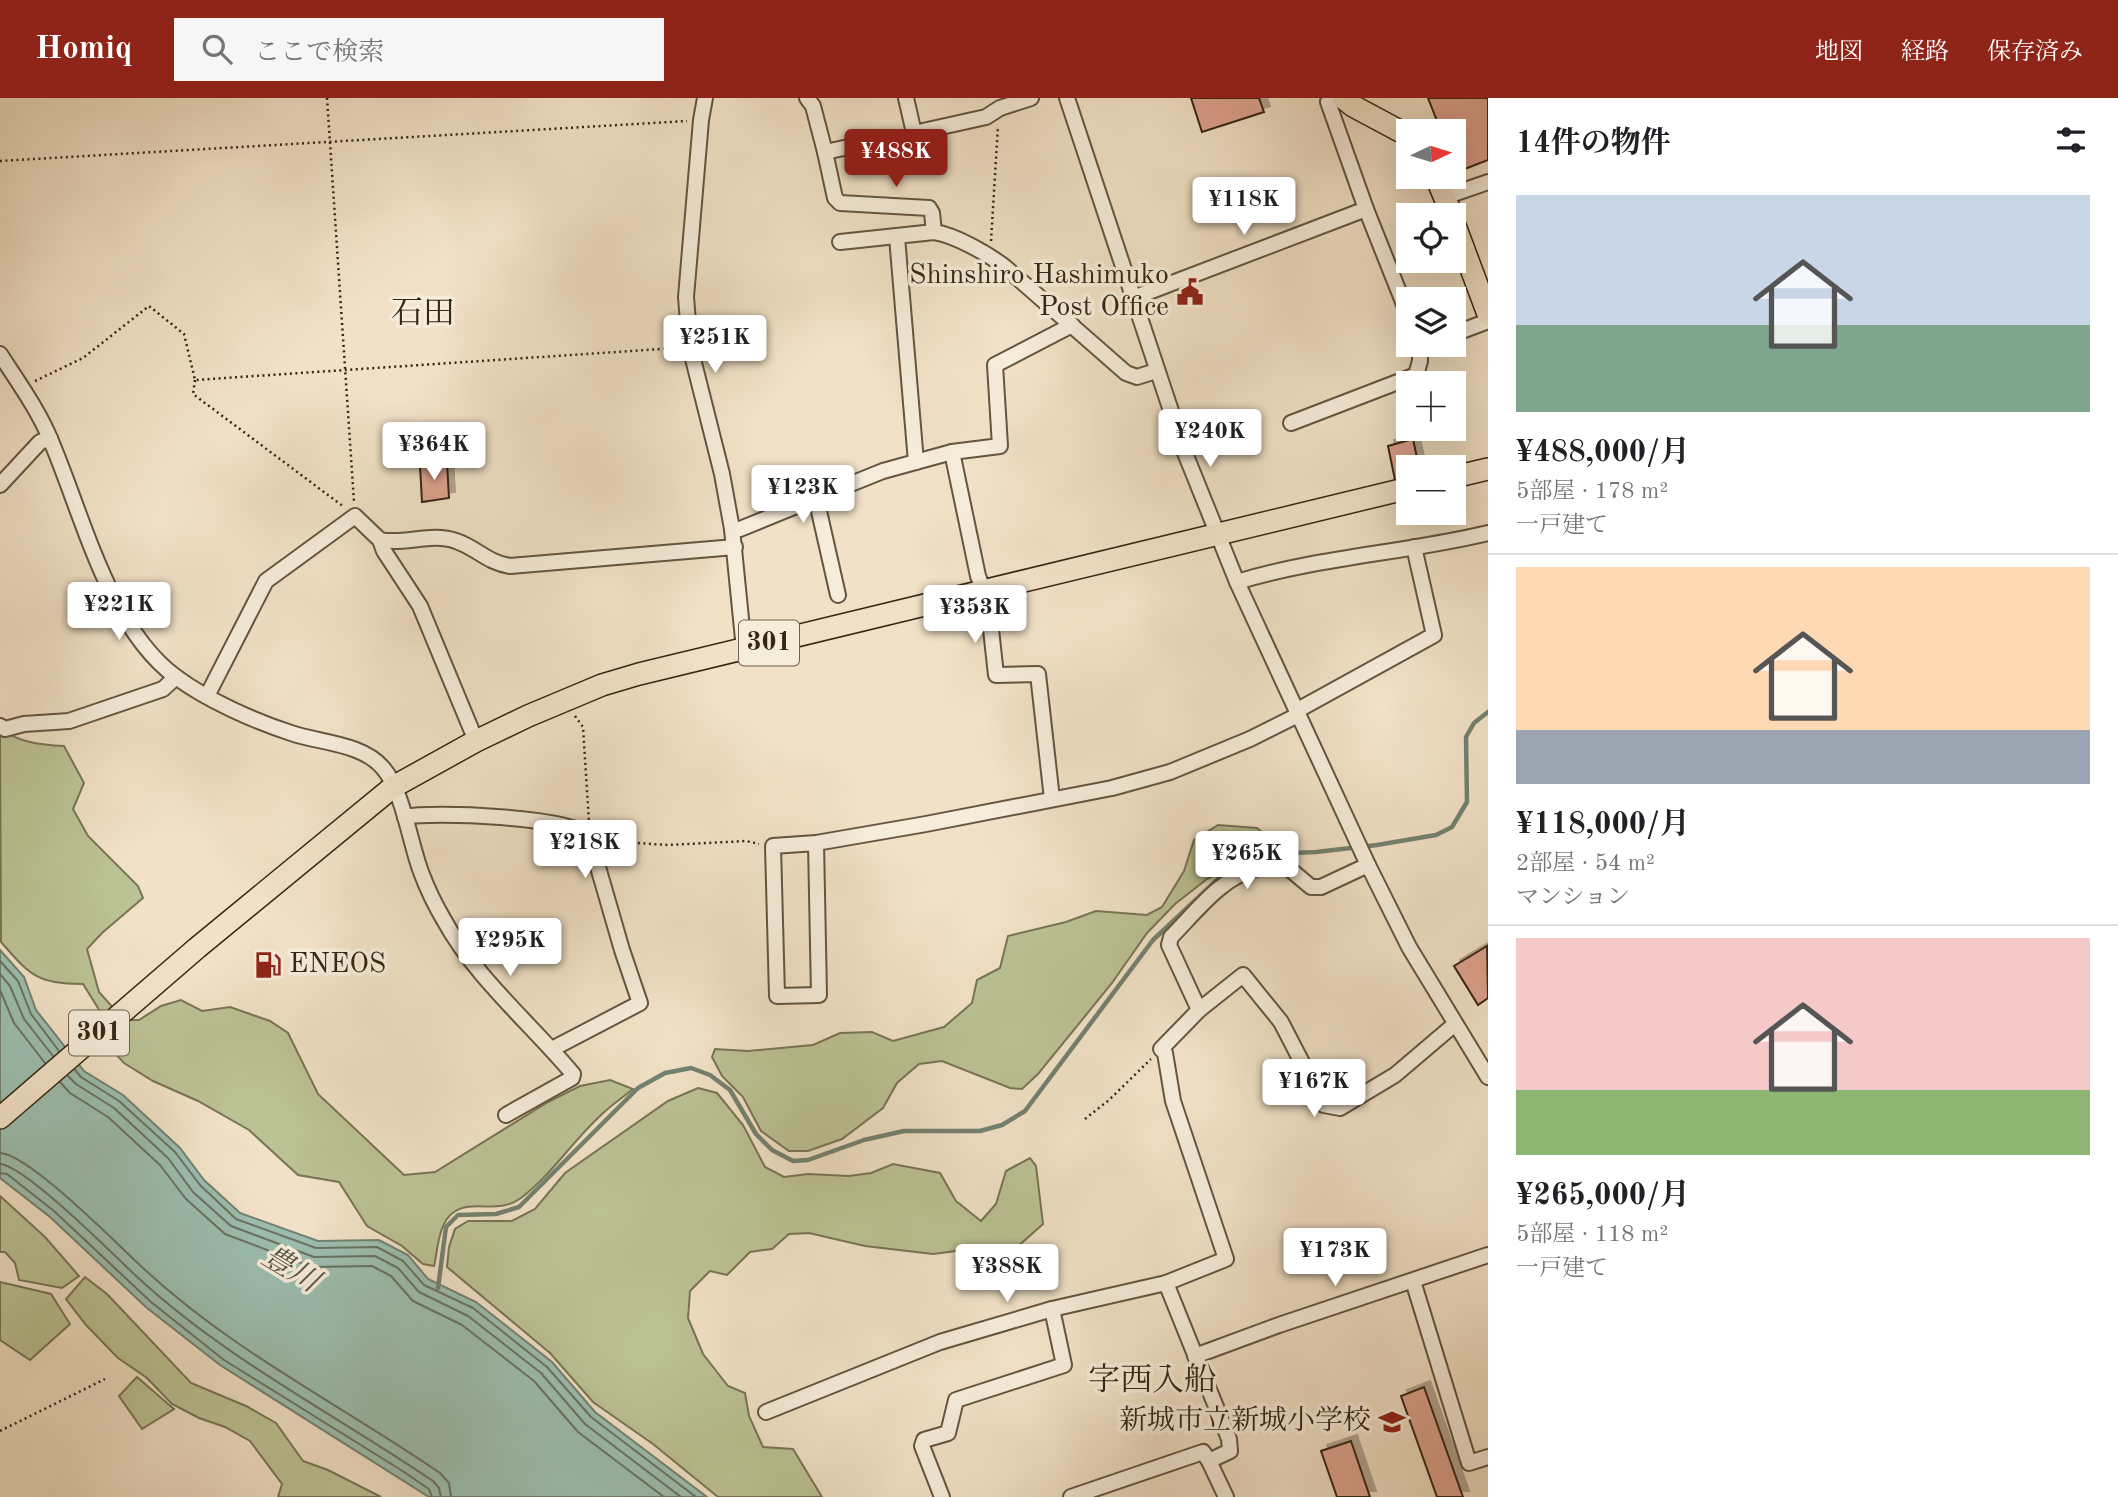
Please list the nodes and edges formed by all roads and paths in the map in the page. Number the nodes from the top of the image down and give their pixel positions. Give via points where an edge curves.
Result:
1 (327, 98) edge
2 (705, 98) edge
3 (807, 98) edge
4 (906, 98) edge
5 (1031, 98) edge
6 (1067, 98) edge
7 (1333, 98) edge
8 (1343, 98) edge
9 (999, 108) junction
10 (701, 120) junction
11 (1396, 129) edge
12 (330, 142) junction
13 (858, 145) dead end
14 (825, 152) junction
15 (0, 161) edge
16 (1488, 182) edge
17 (1453, 203) edge
18 (1366, 209) junction
19 (934, 232) junction
20 (897, 237) junction
21 (840, 242) dead end
22 (1466, 255) edge
23 (991, 256) junction
24 (1397, 287) edge
25 (1133, 298) junction
26 (1488, 314) edge
27 (1488, 321) edge
28 (1072, 326) junction
29 (1466, 329) edge
30 (690, 347) junction
31 (1420, 357) edge
32 (2, 360) edge
33 (344, 370) junction
34 (1156, 371) junction
35 (195, 380) junction
36 (21, 388) junction
37 (1291, 423) dead end
38 (50, 438) junction
39 (952, 452) junction
40 (916, 462) junction
41 (1488, 469) edge
42 (1466, 474) edge
43 (0, 485) edge
44 (1396, 491) edge
45 (816, 498) junction
46 (355, 516) junction
47 (732, 529) junction
48 (1216, 533) junction
49 (1488, 533) edge
50 (380, 540) junction
51 (735, 547) junction
52 (1413, 547) junction
53 (1237, 582) junction
54 (984, 591) junction
55 (838, 595) dead end
56 (744, 649) junction
57 (176, 677) junction
58 (207, 696) junction
59 (563, 701) junction
60 (1297, 713) junction
61 (0, 726) edge
62 (476, 740) junction
63 (393, 787) junction
64 (1052, 799) junction
65 (404, 817) junction
66 (589, 836) junction
67 (816, 843) junction
68 (773, 846) junction
69 (1366, 860) junction
70 (1199, 1010) junction
71 (1455, 1024) junction
72 (552, 1049) junction
73 (1161, 1049) junction
74 (1488, 1077) edge
75 (506, 1115) dead end
76 (0, 1118) edge
77 (1085, 1119) dead end
78 (1488, 1255) edge
79 (1413, 1281) junction
80 (1167, 1283) junction
81 (1052, 1309) junction
82 (1195, 1356) junction
83 (105, 1379) dead end
84 (766, 1412) dead end
85 (0, 1431) edge
86 (1488, 1457) edge
87 (1209, 1461) junction
88 (942, 1497) edge
89 (1071, 1497) edge
90 (1226, 1497) edge

1 - 12 path
2 - 10 street
3 - 14 street
4 - 9 street via 914,133 986,117
5 - 9 street
6 - 25 street
7 - 18 street via 1328,102
8 - 11 highway
9 - 23 path
10 - 12 path
10 - 30 street via 686,296
12 - 15 path
12 - 33 path
13 - 14 street
14 - 19 street via 840,203 929,208
16 - 17 street
18 - 24 street
18 - 25 street
19 - 20 street
19 - 23 street
20 - 21 street
20 - 40 street
22 - 26 highway
23 - 28 street
25 - 34 street
27 - 29 street
28 - 34 street via 1126,373 1137,377
28 - 39 street via 995,365 1000,446
30 - 33 path
30 - 47 street
31 - 37 street via 1416,375
32 - 36 street
33 - 35 path
33 - 46 path
34 - 48 street
35 - 36 path via 184,334 149,306 83,358
35 - 46 path via 194,394
36 - 38 street
38 - 43 street via 40,442
38 - 57 street via 117,603 135,634
39 - 40 street
39 - 54 street
40 - 45 street
41 - 42 highway
44 - 48 highway, 301
45 - 47 street
45 - 55 street
46 - 50 street
46 - 58 street via 266,581
47 - 51 street
48 - 53 street
48 - 54 highway, 301
49 - 52 street
50 - 51 street via 457,541 495,564 510,566
50 - 62 street via 420,606
51 - 56 street
52 - 53 street
52 - 60 street via 1434,635
53 - 60 street
54 - 56 highway, 301
54 - 64 street via 996,675 1038,674
56 - 59 highway, 301 via 639,674
57 - 58 street
57 - 61 street via 163,689 69,721
58 - 63 street via 289,733 373,757
59 - 62 highway, 301
59 - 66 path via 583,727
60 - 64 street via 1250,739 1170,772
60 - 69 street
62 - 63 highway, 301
63 - 65 street
63 - 76 highway, 301
64 - 67 street
65 - 66 street via 511,817 547,821
65 - 72 street via 421,873 458,945
66 - 68 path via 642,845 746,841
66 - 72 street via 640,1003
67 - 68 street
67 - 68 street via 819,995 778,996
69 - 70 street via 1321,887 1311,887 1286,866 1259,868 1226,883 1171,937 1169,945
69 - 71 street via 1409,947
70 - 71 street via 1243,975 1281,1022 1324,1105 1340,1108 1395,1075
70 - 73 street
71 - 74 street
72 - 75 street via 572,1078
73 - 77 path
73 - 80 street via 1173,1101 1226,1259
78 - 79 street
79 - 82 street
79 - 86 street via 1469,1463
80 - 81 street
80 - 82 street
81 - 84 street via 940,1342
81 - 88 street via 1064,1365 956,1400 948,1433 924,1440 922,1446
82 - 87 street via 1229,1439 1230,1451
83 - 85 path
87 - 89 street via 1203,1452
87 - 90 street

